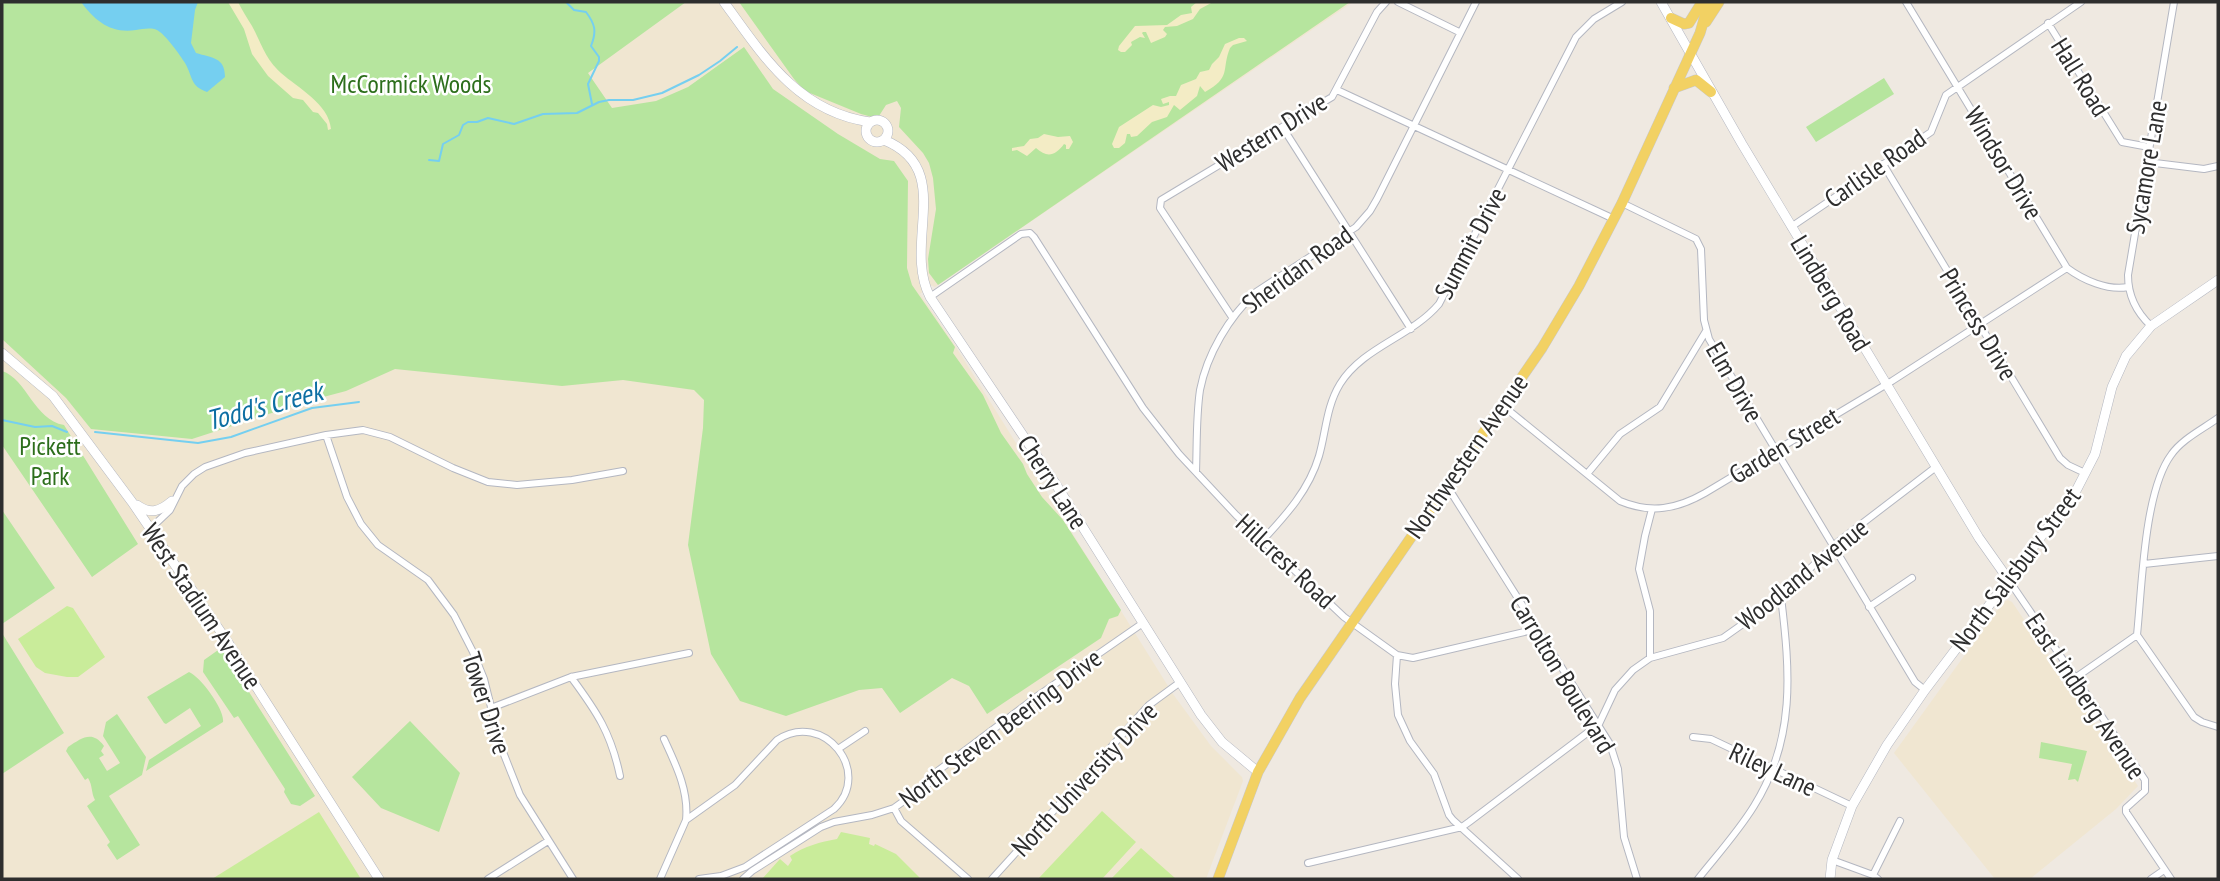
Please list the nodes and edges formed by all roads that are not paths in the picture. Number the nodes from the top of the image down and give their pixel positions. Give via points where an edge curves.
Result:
1 (724, 2) edge
2 (1386, 2) edge
3 (1398, 2) edge
4 (1476, 2) edge
5 (1622, 2) edge
6 (1661, 2) edge
7 (1702, 2) edge
8 (1709, 2) edge
9 (1719, 2) edge
10 (1906, 2) edge
11 (2081, 2) edge
12 (2174, 2) edge
13 (1671, 18) junction
14 (2048, 23) junction
15 (1703, 25) junction
16 (1459, 32) junction
17 (1690, 53) junction
18 (1958, 87) junction
19 (1674, 88) junction
20 (1337, 90) junction
21 (1711, 92) junction
22 (1413, 125) junction
23 (868, 126) junction
24 (1283, 128) junction
25 (886, 136) junction
26 (2149, 147) junction
27 (2147, 162) junction
28 (1883, 164) junction
29 (2218, 166) edge
30 (1509, 169) junction
31 (1622, 203) junction
32 (1614, 219) junction
33 (1791, 227) junction
34 (1349, 233) junction
35 (2067, 268) junction
36 (2218, 280) edge
37 (2128, 288) junction
38 (930, 297) junction
39 (1233, 317) junction
40 (1980, 324) junction
41 (2151, 326) junction
42 (1411, 329) junction
43 (1706, 331) junction
44 (2, 353) edge
45 (1886, 384) junction
46 (1502, 405) junction
47 (2218, 418) edge
48 (326, 435) junction
49 (1776, 451) junction
50 (1937, 467) junction
51 (623, 471) dead end
52 (1196, 472) junction
53 (2085, 473) junction
54 (1587, 474) junction
55 (1447, 486) junction
56 (132, 502) junction
57 (173, 502) junction
58 (1653, 509) junction
59 (151, 528) junction
60 (1263, 540) junction
61 (1834, 545) junction
62 (2218, 556) edge
63 (2144, 564) junction
64 (1912, 578) dead end
65 (2008, 579) junction
66 (1781, 597) junction
67 (1869, 607) junction
68 (1351, 622) junction
69 (1143, 623) junction
70 (1537, 629) junction
71 (2137, 635) junction
72 (690, 653) dead end
73 (1397, 655) junction
74 (1650, 658) junction
75 (571, 677) junction
76 (2075, 678) junction
77 (1179, 683) junction
78 (1925, 690) junction
79 (491, 708) junction
80 (1599, 724) junction
81 (2218, 727) edge
82 (865, 730) dead end
83 (1693, 737) dead end
84 (664, 739) dead end
85 (838, 749) junction
86 (1772, 770) junction
87 (1258, 772) junction
88 (620, 776) dead end
89 (1852, 806) junction
90 (894, 808) junction
91 (686, 820) junction
92 (1900, 821) dead end
93 (1462, 827) junction
94 (548, 842) junction
95 (1832, 860) junction
96 (1308, 863) dead end
97 (2164, 870) junction
98 (1875, 877) edge
99 (379, 879) edge
100 (488, 879) edge
101 (573, 879) edge
102 (660, 879) edge
103 (699, 879) edge
104 (743, 879) edge
105 (968, 879) edge
106 (992, 879) edge
107 (1218, 879) edge
108 (1518, 879) edge
109 (1637, 879) edge
110 (1698, 879) edge
111 (1830, 879) edge
112 (2151, 879) edge
113 (2171, 879) edge

1 - 23 street via 779,75 810,99
2 - 20 street, Western Drive
3 - 16 street
4 - 16 street, Sheridan Road
5 - 30 street, Summit Drive via 1576,37
6 - 13 street, Lindberg Road
7 - 13 main road via 1689,23
8 - 15 main road, Northwestern Avenue
9 - 15 main road, Northwestern Avenue
10 - 18 street, Windsor Drive
11 - 14 street, Carlisle Road
12 - 26 street, Sycamore Lane
13 - 17 street, Lindberg Road
14 - 18 street, Carlisle Road
14 - 26 street, Hall Road via 2122,142
15 - 17 main road, Northwestern Avenue
16 - 22 street, Sheridan Road
17 - 19 main road, Northwestern Avenue
17 - 21 street, Lindberg Road
18 - 28 street, Carlisle Road via 1946,95 1931,132
18 - 35 street, Windsor Drive
19 - 21 main road via 1696,80
19 - 31 main road, Northwestern Avenue
20 - 22 street
20 - 24 street, Western Drive
21 - 33 street, Lindberg Road
22 - 30 street
22 - 34 street, Sheridan Road via 1370,211
23 - 25 street via 868,137 874,141
23 - 25 street via 883,121
24 - 34 street
24 - 39 street, Western Drive via 1161,200 1160,208
25 - 38 street, Cherry Lane via 919,168 924,194 920,266
26 - 27 street, Sycamore Lane
27 - 29 street via 2204,169
27 - 37 street, Sycamore Lane
28 - 33 street, Carlisle Road
28 - 40 street, Princess Drive
30 - 32 street
30 - 42 street, Summit Drive via 1439,304
31 - 32 main road, Northwestern Avenue
31 - 43 street, Elm Drive via 1696,239 1701,249
32 - 46 main road, Northwestern Avenue via 1542,348
33 - 45 street, Lindberg Road
34 - 39 street, Sheridan Road via 1263,288
34 - 42 street
35 - 37 street via 2105,285
35 - 40 street, Garden Street
36 - 41 street, North Salisbury Street
37 - 41 street
38 - 52 street, Hillcrest Road via 1021,234 1030,233 1143,408
38 - 69 street, Cherry Lane
39 - 52 street, Sheridan Road via 1212,355 1200,392
40 - 45 street, Garden Street
40 - 53 street, Princess Drive via 2060,458
41 - 53 street, North Salisbury Street via 2116,374
42 - 60 street, Summit Drive via 1347,374 1332,400 1311,477
43 - 49 street, Elm Drive
43 - 54 street via 1660,407 1620,434
44 - 56 street, West Stadium Avenue via 53,396
45 - 49 street, Garden Street
45 - 50 street, Lindberg Road
46 - 54 street, Garden Street
46 - 55 main road, Northwestern Avenue
47 - 63 street via 2170,456 2152,500
48 - 51 street via 373,432 488,482 572,480
48 - 57 street via 205,467 182,486
48 - 79 street, Tower Drive via 356,516 379,545 428,580 442,597 473,652
49 - 58 street, Garden Street via 1690,502
49 - 61 street, Elm Drive
50 - 61 street, Woodland Avenue
50 - 65 street, Lindberg Road
52 - 60 street, Hillcrest Road
53 - 65 street, North Salisbury Street via 2069,502
54 - 58 street, Garden Street via 1620,501
55 - 68 main road, Northwestern Avenue
55 - 70 street, Carrolton Boulevard
56 - 57 street via 151,512
56 - 59 street, West Stadium Avenue
57 - 59 street
58 - 74 street via 1639,569 1650,611
59 - 99 street, West Stadium Avenue
60 - 68 street, Hillcrest Road
61 - 66 street, Woodland Avenue
61 - 67 street, Elm Drive
62 - 63 street
63 - 71 street
64 - 67 street
65 - 76 street, East Lindberg Avenue
65 - 78 street, North Salisbury Street
66 - 74 street, Woodland Avenue via 1723,638
66 - 86 street via 1789,684 1786,723
67 - 78 street, Elm Drive via 1915,682
68 - 73 street, Hillcrest Road
68 - 87 main road, Northwestern Avenue
69 - 77 street, Cherry Lane
69 - 90 street, North Steven Beering Drive via 966,748
70 - 73 street via 1413,658
70 - 80 street, Carrolton Boulevard
71 - 76 street
71 - 81 street via 2194,717
72 - 75 street
73 - 93 street via 1398,715 1434,774 1449,815
74 - 80 street, Woodland Avenue via 1615,690
75 - 79 street
75 - 88 street via 604,724
76 - 97 street, East Lindberg Avenue via 2145,780 2145,791 2126,812
77 - 87 street, Cherry Lane via 1222,741
77 - 106 street, North University Drive via 1149,705
78 - 89 street, North Salisbury Street
79 - 94 street, Tower Drive via 509,769
80 - 93 street, Woodland Avenue
80 - 109 street, Carrolton Boulevard via 1618,769 1624,837
82 - 85 street
83 - 86 street, Riley Lane via 1711,739
84 - 91 street via 685,792
85 - 91 street via 816,733 785,735 735,785
85 - 103 street via 848,773 845,795 838,804 745,867
86 - 89 street, Riley Lane
86 - 110 street via 1748,814
87 - 107 main road, Northwestern Avenue
89 - 95 street, North Salisbury Street
90 - 104 street, North Steven Beering Drive via 821,827
90 - 105 street via 901,821
91 - 102 street
92 - 98 street
93 - 96 street, Woodland Avenue
93 - 108 street
94 - 100 street
94 - 101 street, Tower Drive
95 - 98 street
95 - 111 street, North Salisbury Street
97 - 112 street
97 - 113 street, East Lindberg Avenue

